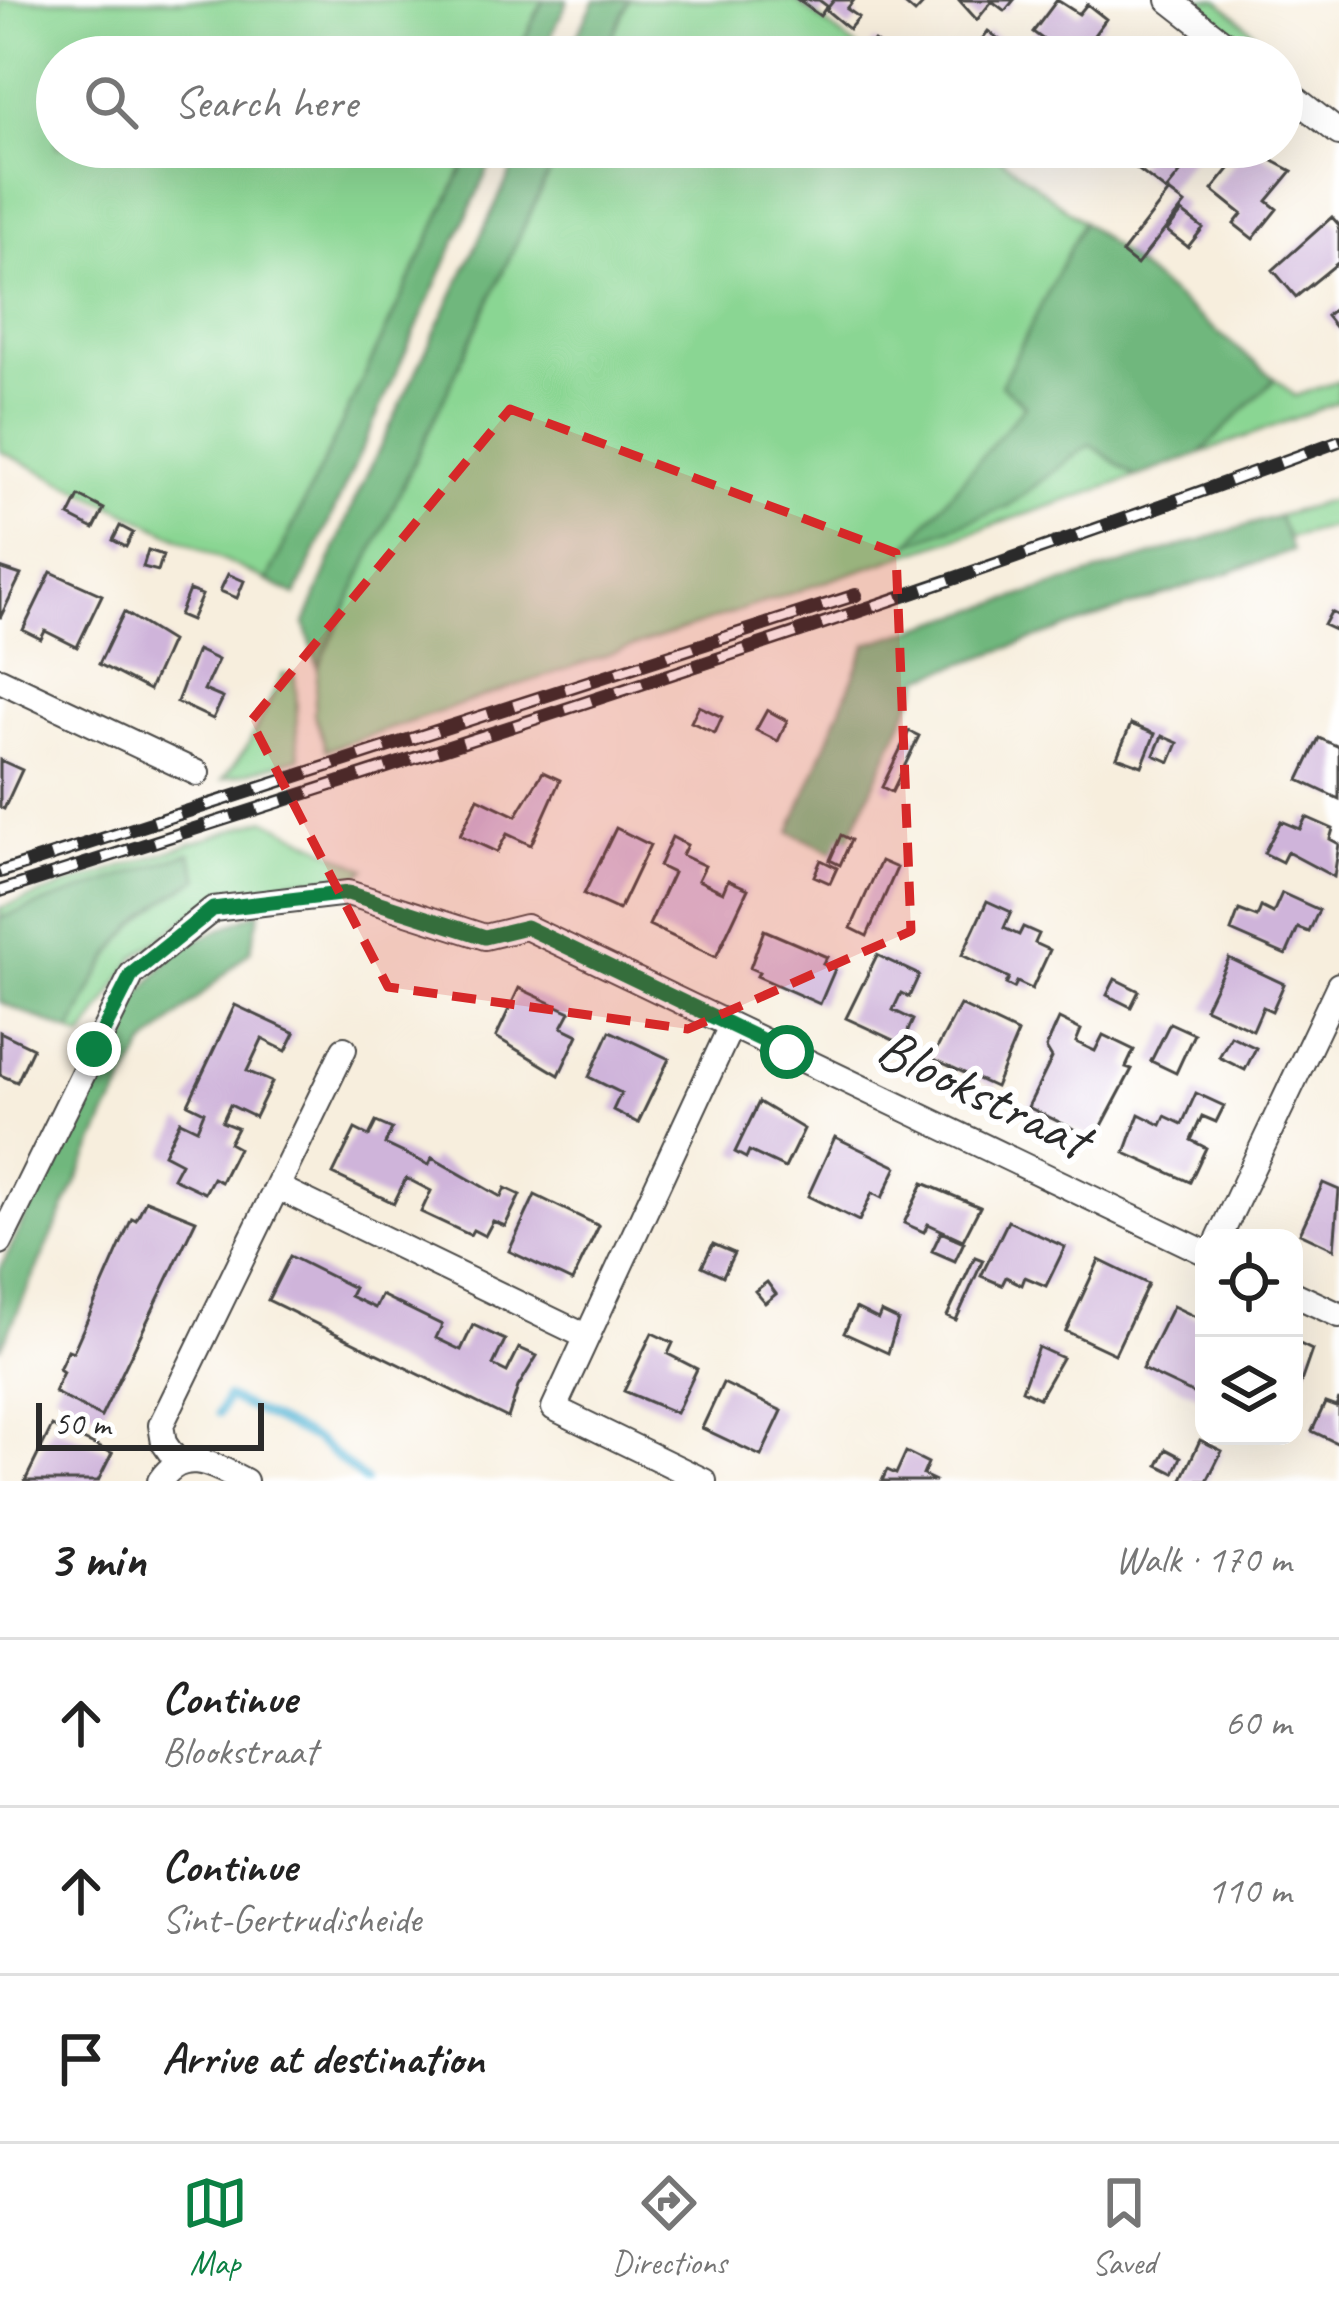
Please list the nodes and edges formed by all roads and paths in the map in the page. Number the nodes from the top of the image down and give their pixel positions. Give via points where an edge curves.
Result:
1 (1169, 0) edge
2 (1215, 36) edge
3 (1303, 105) edge
4 (1339, 133) edge
5 (0, 680) edge
6 (197, 773) dead end
7 (1339, 985) edge
8 (731, 1026) junction
9 (344, 1049) dead end
10 (277, 1187) junction
11 (1223, 1229) edge
12 (0, 1242) edge
13 (1195, 1248) edge
14 (1303, 1298) edge
15 (1339, 1315) edge
16 (585, 1336) junction
17 (168, 1472) edge
18 (245, 1481) edge
19 (704, 1481) edge

1 - 2 street
3 - 4 street
5 - 6 street
7 - 11 street
8 - 12 street, Blookstraat via 526,927 485,937 348,893 213,909 132,974
8 - 13 street, Blookstraat
8 - 16 street
9 - 10 street
10 - 16 street
10 - 17 street via 161,1425
14 - 15 street
16 - 19 street via 554,1408
17 - 18 street via 204,1461

